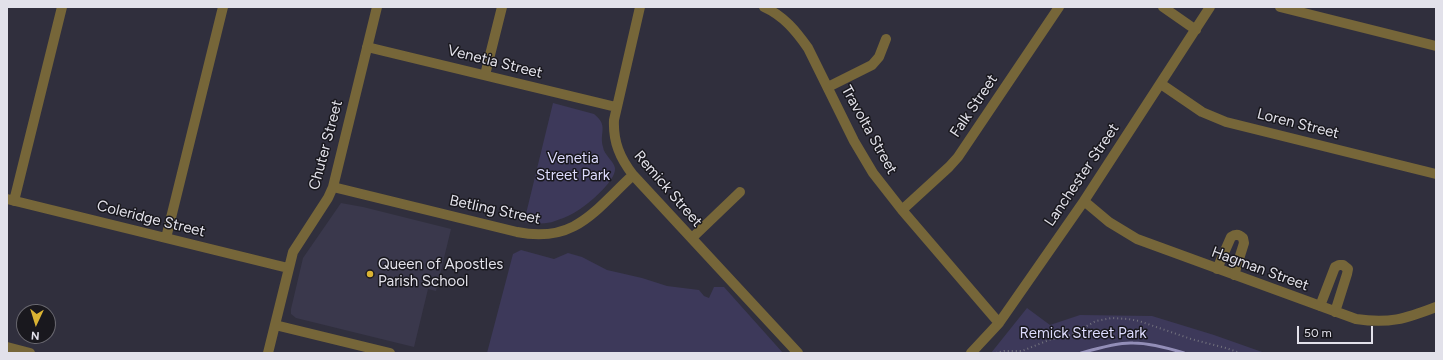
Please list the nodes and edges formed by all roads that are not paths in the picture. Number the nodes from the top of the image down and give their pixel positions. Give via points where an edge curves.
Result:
1 (62, 7) edge
2 (223, 7) edge
3 (377, 7) edge
4 (502, 7) edge
5 (640, 7) edge
6 (764, 7) edge
7 (1059, 7) edge
8 (1162, 7) edge
9 (1210, 7) edge
10 (1280, 7) edge
11 (1196, 30) junction
12 (886, 39) dead end
13 (1436, 46) edge
14 (367, 47) junction
15 (485, 75) junction
16 (1160, 84) junction
17 (828, 87) junction
18 (616, 107) junction
19 (1436, 174) edge
20 (633, 175) junction
21 (333, 187) junction
22 (740, 192) dead end
23 (11, 200) edge
24 (1084, 201) junction
25 (902, 210) junction
26 (166, 238) junction
27 (692, 238) junction
28 (288, 268) junction
29 (1217, 269) junction
30 (1234, 275) junction
31 (1320, 306) junction
32 (1436, 306) edge
33 (1335, 312) junction
34 (999, 323) junction
35 (275, 325) junction
36 (7, 347) edge
37 (30, 353) edge
38 (268, 353) edge
39 (390, 353) edge
40 (798, 353) edge
41 (971, 353) edge

1 - 23 street
2 - 26 street
3 - 14 street, Chuter Street
4 - 15 street
5 - 18 street, Remick Street
6 - 17 street, Travolta Street via 782,17 799,35
7 - 25 street, Falk Street via 958,157
8 - 11 street
9 - 11 street, Lanchester Street
10 - 13 street
11 - 16 street, Lanchester Street
12 - 17 street via 879,57 872,65
14 - 15 street, Venetia Street
14 - 21 street, Chuter Street
15 - 18 street, Venetia Street
16 - 19 street, Loren Street via 1202,112 1226,122
16 - 24 street, Lanchester Street
17 - 25 street, Travolta Street via 870,168
18 - 20 street, Remick Street via 616,144 621,158
20 - 21 street, Betling Street via 582,222 566,230 546,235 516,232
20 - 27 street, Remick Street
21 - 28 street, Chuter Street via 295,248
22 - 27 street
23 - 26 street, Coleridge Street
24 - 29 street, Hagman Street via 1109,222 1137,239
24 - 34 street, Lanchester Street
25 - 34 street, Travolta Street
26 - 28 street, Coleridge Street
27 - 40 street, Remick Street
28 - 35 street, Chuter Street
29 - 30 street, Hagman Street
29 - 30 street via 1231,237 1240,235 1244,242
30 - 31 street, Hagman Street
31 - 33 street, Hagman Street
31 - 33 street via 1335,267 1343,265 1348,269
32 - 33 street, Hagman Street via 1406,318 1383,322 1356,319
34 - 41 street, Lanchester Street
35 - 38 street, Chuter Street
35 - 39 street
36 - 37 street

